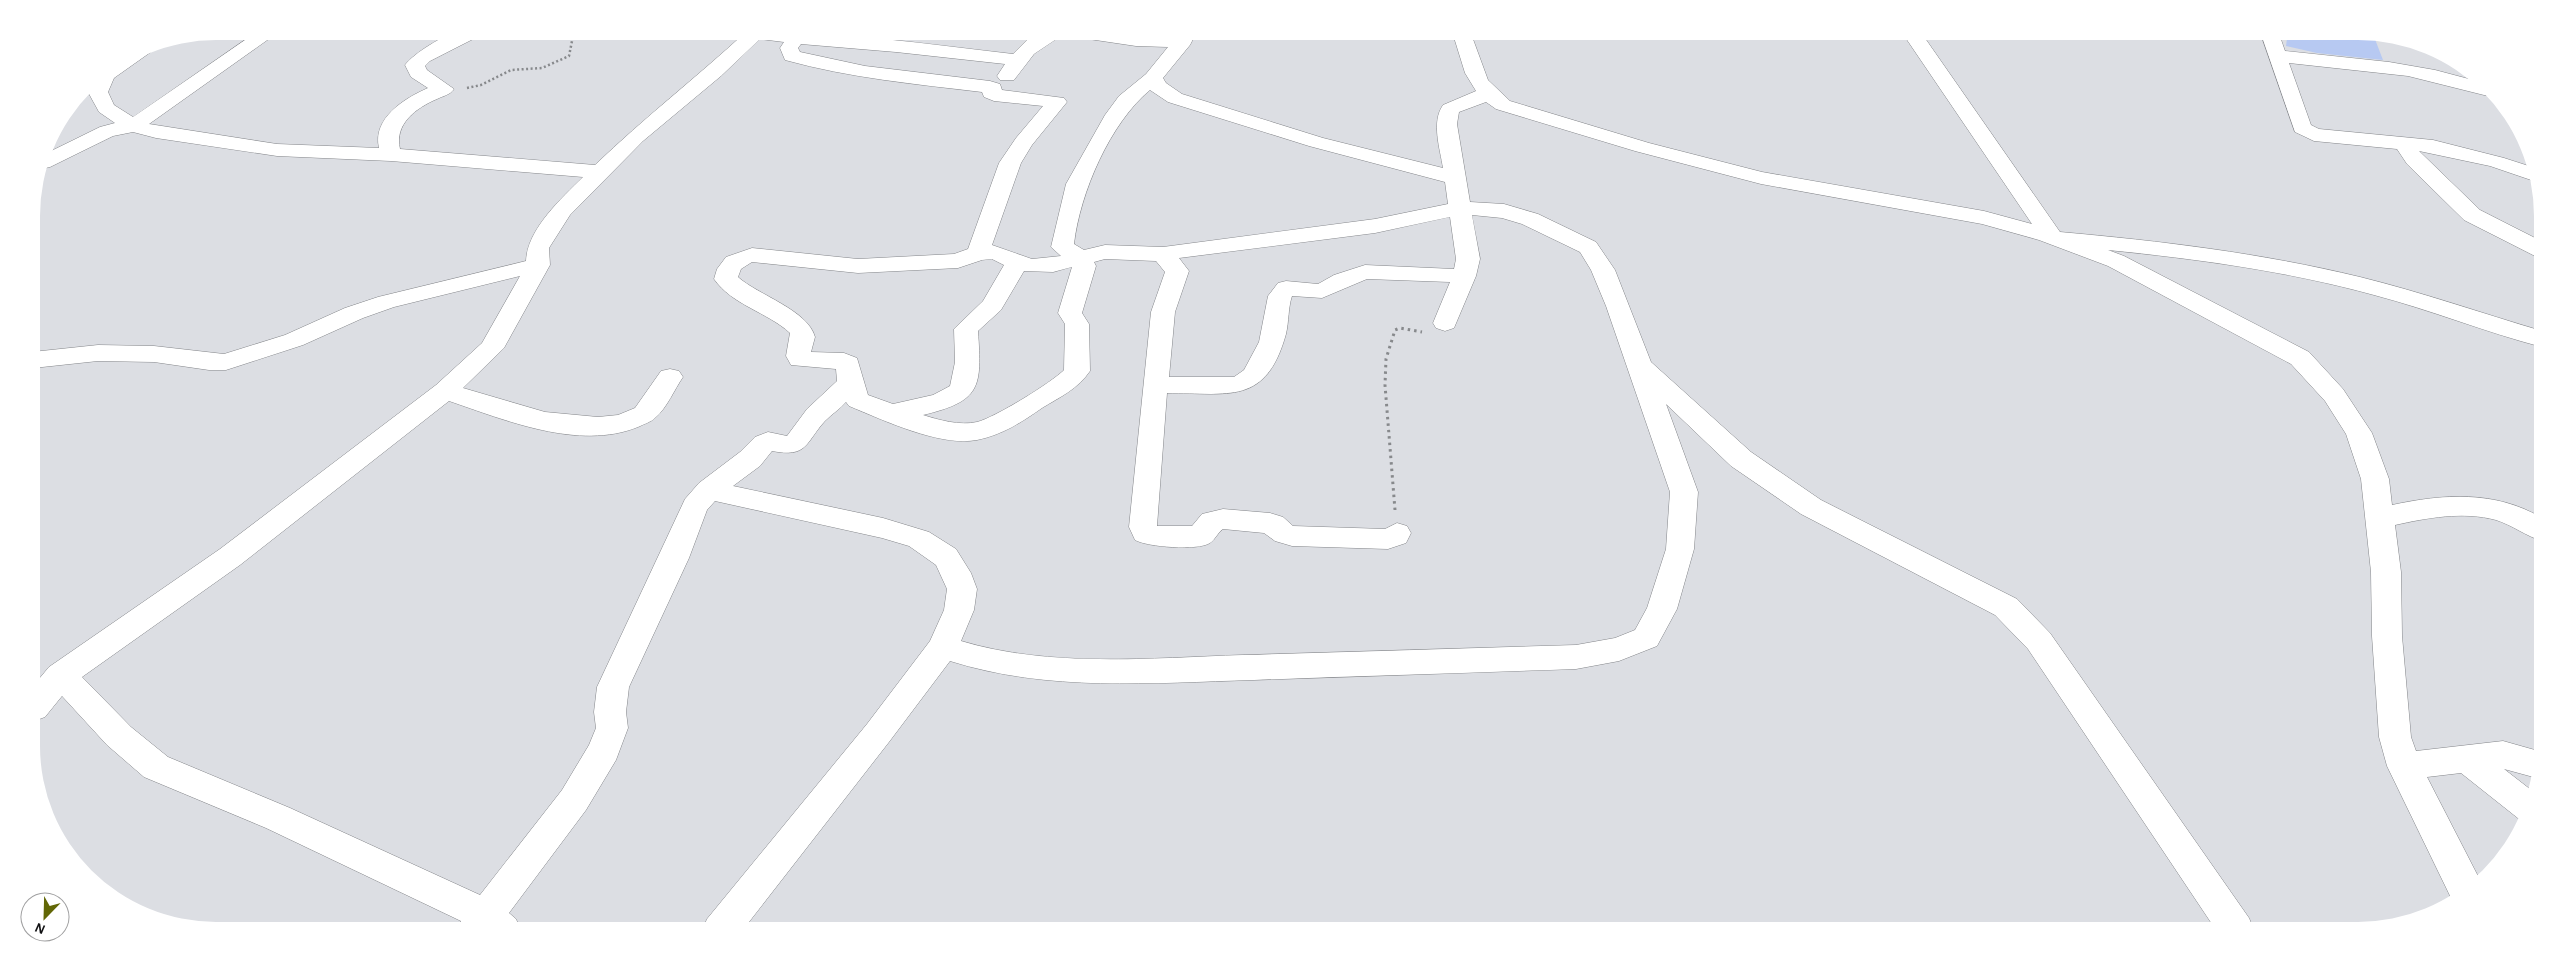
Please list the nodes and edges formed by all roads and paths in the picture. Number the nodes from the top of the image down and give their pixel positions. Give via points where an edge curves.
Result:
1 (258, 40) edge
2 (456, 40) edge
3 (572, 40) edge
4 (748, 40) edge
5 (795, 40) edge
6 (821, 40) edge
7 (901, 40) edge
8 (1041, 40) edge
9 (1183, 40) edge
10 (1464, 40) edge
11 (1916, 40) edge
12 (2274, 40) edge
13 (896, 46) junction
14 (2280, 56) junction
15 (1017, 60) junction
16 (1153, 78) junction
17 (103, 81) edge
18 (2476, 86) edge
19 (994, 88) junction
20 (444, 89) junction
21 (1488, 94) junction
22 (133, 126) junction
23 (2404, 144) junction
24 (391, 155) junction
25 (49, 160) edge
26 (600, 172) junction
27 (2529, 173) edge
28 (1456, 178) junction
29 (1461, 208) junction
30 (2053, 238) junction
31 (2534, 246) edge
32 (978, 252) junction
33 (1163, 254) junction
34 (1082, 259) junction
35 (1017, 262) junction
36 (538, 265) junction
37 (1464, 276) junction
38 (1445, 323) joint
39 (2534, 337) edge
40 (40, 359) edge
41 (1640, 366) junction
42 (670, 377) dead end
43 (850, 382) junction
44 (1156, 385) junction
45 (445, 391) junction
46 (892, 413) junction
47 (709, 490) junction
48 (2379, 518) junction
49 (2534, 525) edge
50 (1397, 533) joint
51 (943, 647) junction
52 (60, 676) junction
53 (40, 701) edge
54 (2465, 758) junction
55 (2533, 763) edge
56 (2404, 766) junction
57 (2524, 804) edge
58 (2464, 886) edge
59 (480, 922) edge
60 (491, 922) edge
61 (727, 922) edge
62 (2231, 922) edge

1 - 22 street
2 - 20 street via 423,57 415,65 418,73
3 - 20 path via 569,56 550,66 511,70 472,88
4 - 26 street
5 - 19 street via 789,48 792,56 809,61
6 - 13 street
7 - 13 street
8 - 15 street
9 - 16 street
10 - 21 street via 1477,82
11 - 30 street
12 - 14 street
13 - 15 street
14 - 18 street via 2347,65 2376,65
14 - 23 street via 2302,128 2307,132
15 - 19 street
16 - 28 street via 1158,87 1175,98 1316,142
16 - 34 street via 1126,100 1114,115 1077,184 1062,247
17 - 22 street via 98,92 106,108
19 - 32 street via 991,93 994,94 1057,102 1023,142 1010,163
20 - 24 street via 411,104 390,128
21 - 28 street via 1450,109 1447,124
21 - 30 street via 1503,105 1528,113 1761,178 1984,218
22 - 24 street via 277,150
22 - 25 street via 107,131
23 - 27 street via 2433,146
23 - 31 street via 2414,160 2472,215
24 - 26 street
26 - 36 street via 561,211 538,248
28 - 29 street
29 - 33 street via 1375,226
29 - 37 street via 1468,259
29 - 41 street via 1504,211 1530,218 1588,248 1603,270
30 - 39 street via 2151,247 2359,283
30 - 48 street via 2116,261 2300,358 2334,396 2359,433 2375,479
32 - 35 street via 995,252
32 - 43 street via 958,261 858,266 752,255 742,256 727,269 726,279 795,324 802,332 804,341 798,354 800,359 844,361 849,366
33 - 34 street via 1105,252
33 - 44 street via 1177,271 1177,279 1164,303
34 - 35 street via 1054,265 1032,266
34 - 46 street via 1084,266 1070,312 1077,324 1077,372 1074,376 1004,422 977,430 954,431
35 - 46 street via 993,305 966,329 968,362 962,390 941,402
36 - 40 street via 386,302 294,340 226,362 98,352
36 - 45 street via 492,348
37 - 38 street
37 - 44 street via 1365,272 1322,291 1286,288 1281,292 1277,305 1277,323 1266,355 1247,383
38 - 50 path via 1434,334 1395,330 1386,359 1387,419
41 - 51 street via 1684,492 1680,549 1662,609 1646,638 1619,649 1576,657 1107,672 1021,666 985,660
41 - 62 street via 1741,459 1811,507 2006,608 2039,641
42 - 45 street via 646,413 595,427 541,422
43 - 46 street via 858,400
43 - 47 street via 816,415 796,442 788,445 766,441 750,459
44 - 50 street via 1149,445 1145,533 1150,536 1200,536 1212,521 1223,519 1270,523 1280,533 1292,536 1388,539
45 - 52 street via 230,557
47 - 51 street via 919,538 946,557 962,589 959,610
47 - 60 street via 695,506 614,687 610,712 612,728 604,750
48 - 49 street via 2459,504 2493,508
48 - 56 street via 2386,572 2395,737
51 - 61 street
52 - 53 street
52 - 59 street via 119,736 156,767 278,818
54 - 55 street via 2502,756
54 - 56 street
54 - 57 street
56 - 58 street

